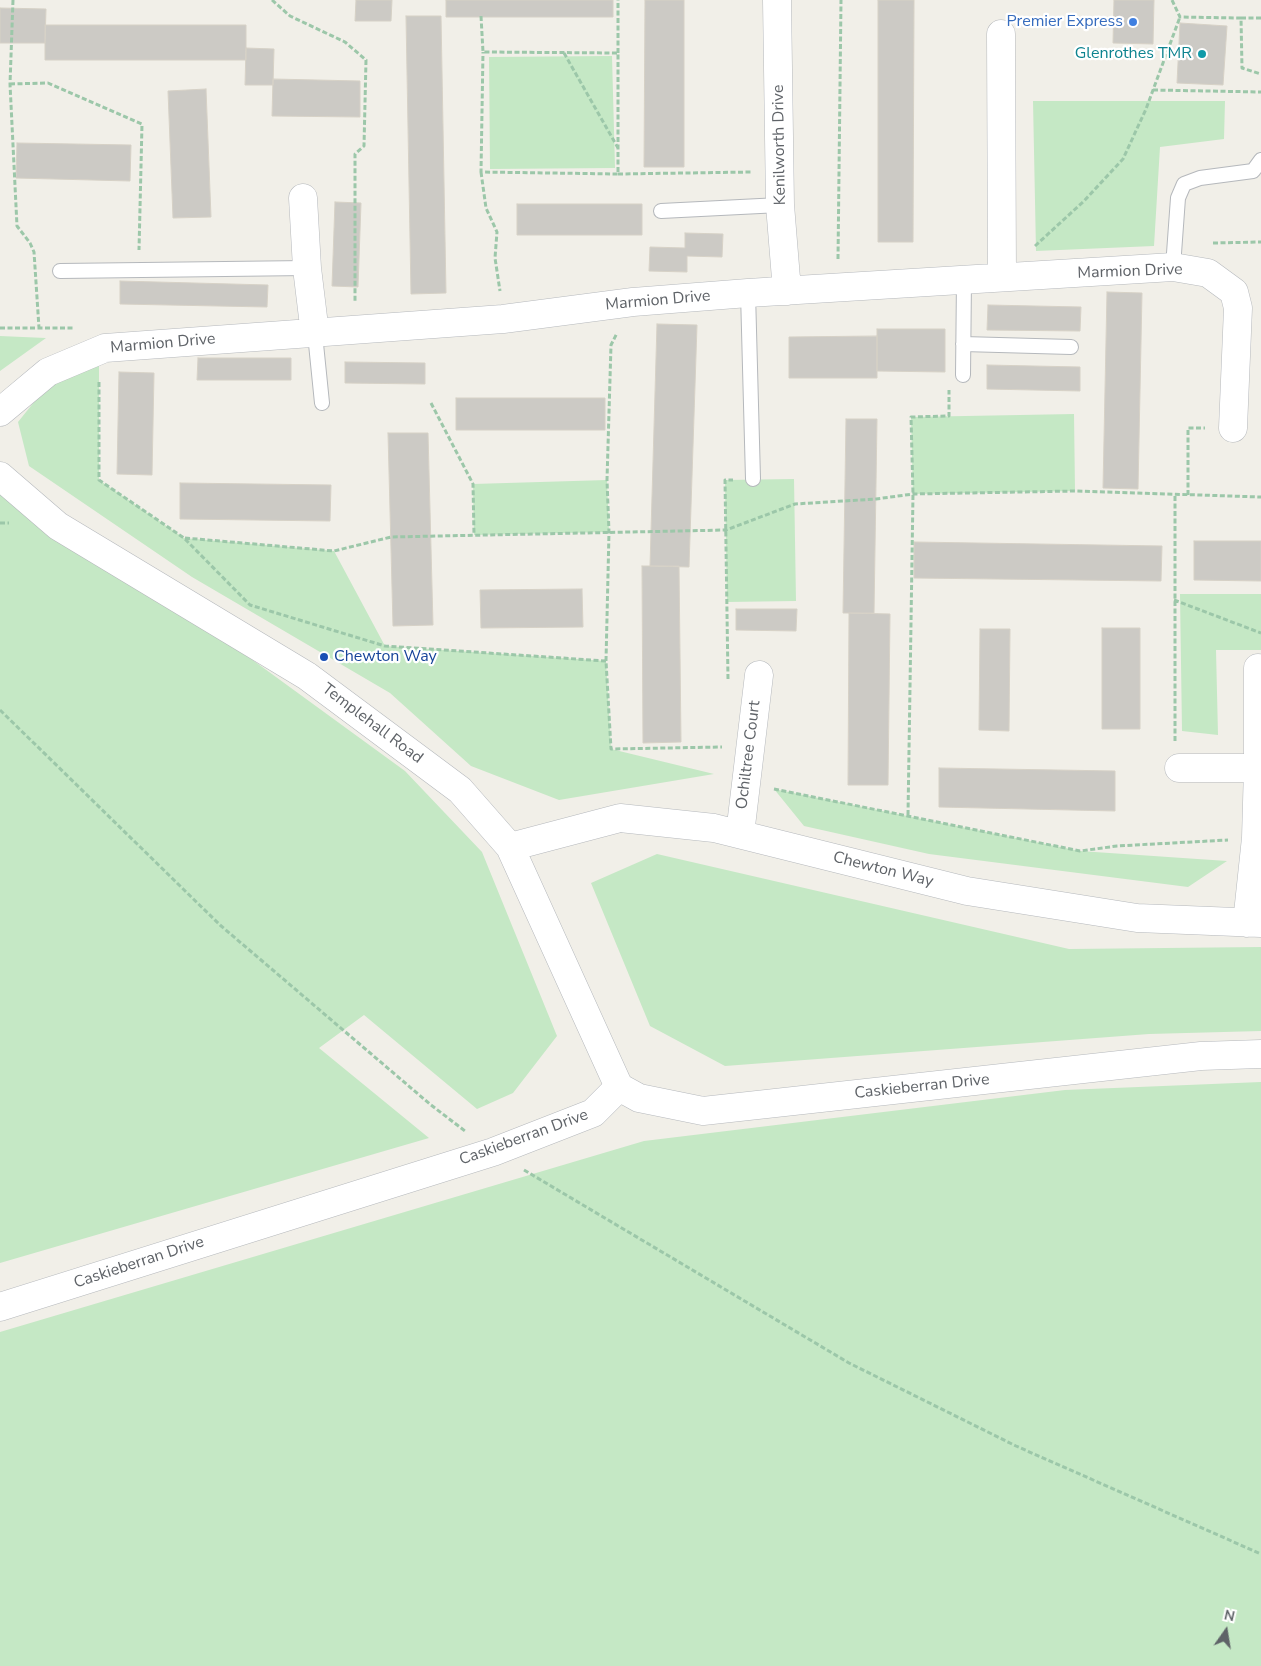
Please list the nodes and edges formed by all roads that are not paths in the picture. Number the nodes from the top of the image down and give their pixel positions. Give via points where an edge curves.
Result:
1 (776, 0) edge
2 (1001, 34) dead end
3 (1261, 160) edge
4 (303, 198) dead end
5 (780, 206) junction
6 (661, 211) dead end
7 (1174, 255) junction
8 (307, 268) junction
9 (60, 271) dead end
10 (1002, 277) junction
11 (964, 280) junction
12 (787, 291) junction
13 (748, 293) junction
14 (315, 334) junction
15 (963, 344) junction
16 (1071, 347) dead end
17 (963, 375) road end
18 (322, 403) dead end
19 (0, 412) edge
20 (1233, 428) road end
21 (0, 476) edge
22 (753, 480) road end
23 (1258, 668) dead end
24 (759, 675) dead end
25 (1179, 768) road end
26 (1258, 768) junction
27 (740, 834) junction
28 (510, 847) junction
29 (1254, 923) edge
30 (1261, 1054) edge
31 (619, 1087) junction
32 (0, 1307) edge

1 - 5 street, Kenilworth Drive
2 - 10 street
3 - 7 lane via 1253,171 1200,178 1184,184 1178,198
4 - 8 street
5 - 6 lane
5 - 12 street, Kenilworth Drive
7 - 10 street, Marmion Drive
7 - 20 street, Marmion Drive via 1208,272 1234,292 1238,308
8 - 9 lane
8 - 14 street
10 - 11 street, Marmion Drive
11 - 12 street, Marmion Drive
11 - 15 lane
12 - 13 street, Marmion Drive
13 - 14 street, Marmion Drive via 633,302 503,319
13 - 22 lane
14 - 18 lane
14 - 19 street, Marmion Drive via 105,348 48,372
15 - 16 lane
15 - 17 lane
21 - 28 street, Templehall Road via 58,526 307,676 460,790
23 - 26 street
24 - 27 street, Ochiltree Court
25 - 26 street
26 - 29 street
27 - 28 street, Chewton Way via 714,828 620,818
27 - 29 street, Chewton Way via 967,891 1138,918
28 - 31 street, Templehall Road
30 - 31 street, Caskieberran Drive via 1201,1056 703,1111 639,1098
31 - 32 street, Caskieberran Drive via 594,1113 492,1152

